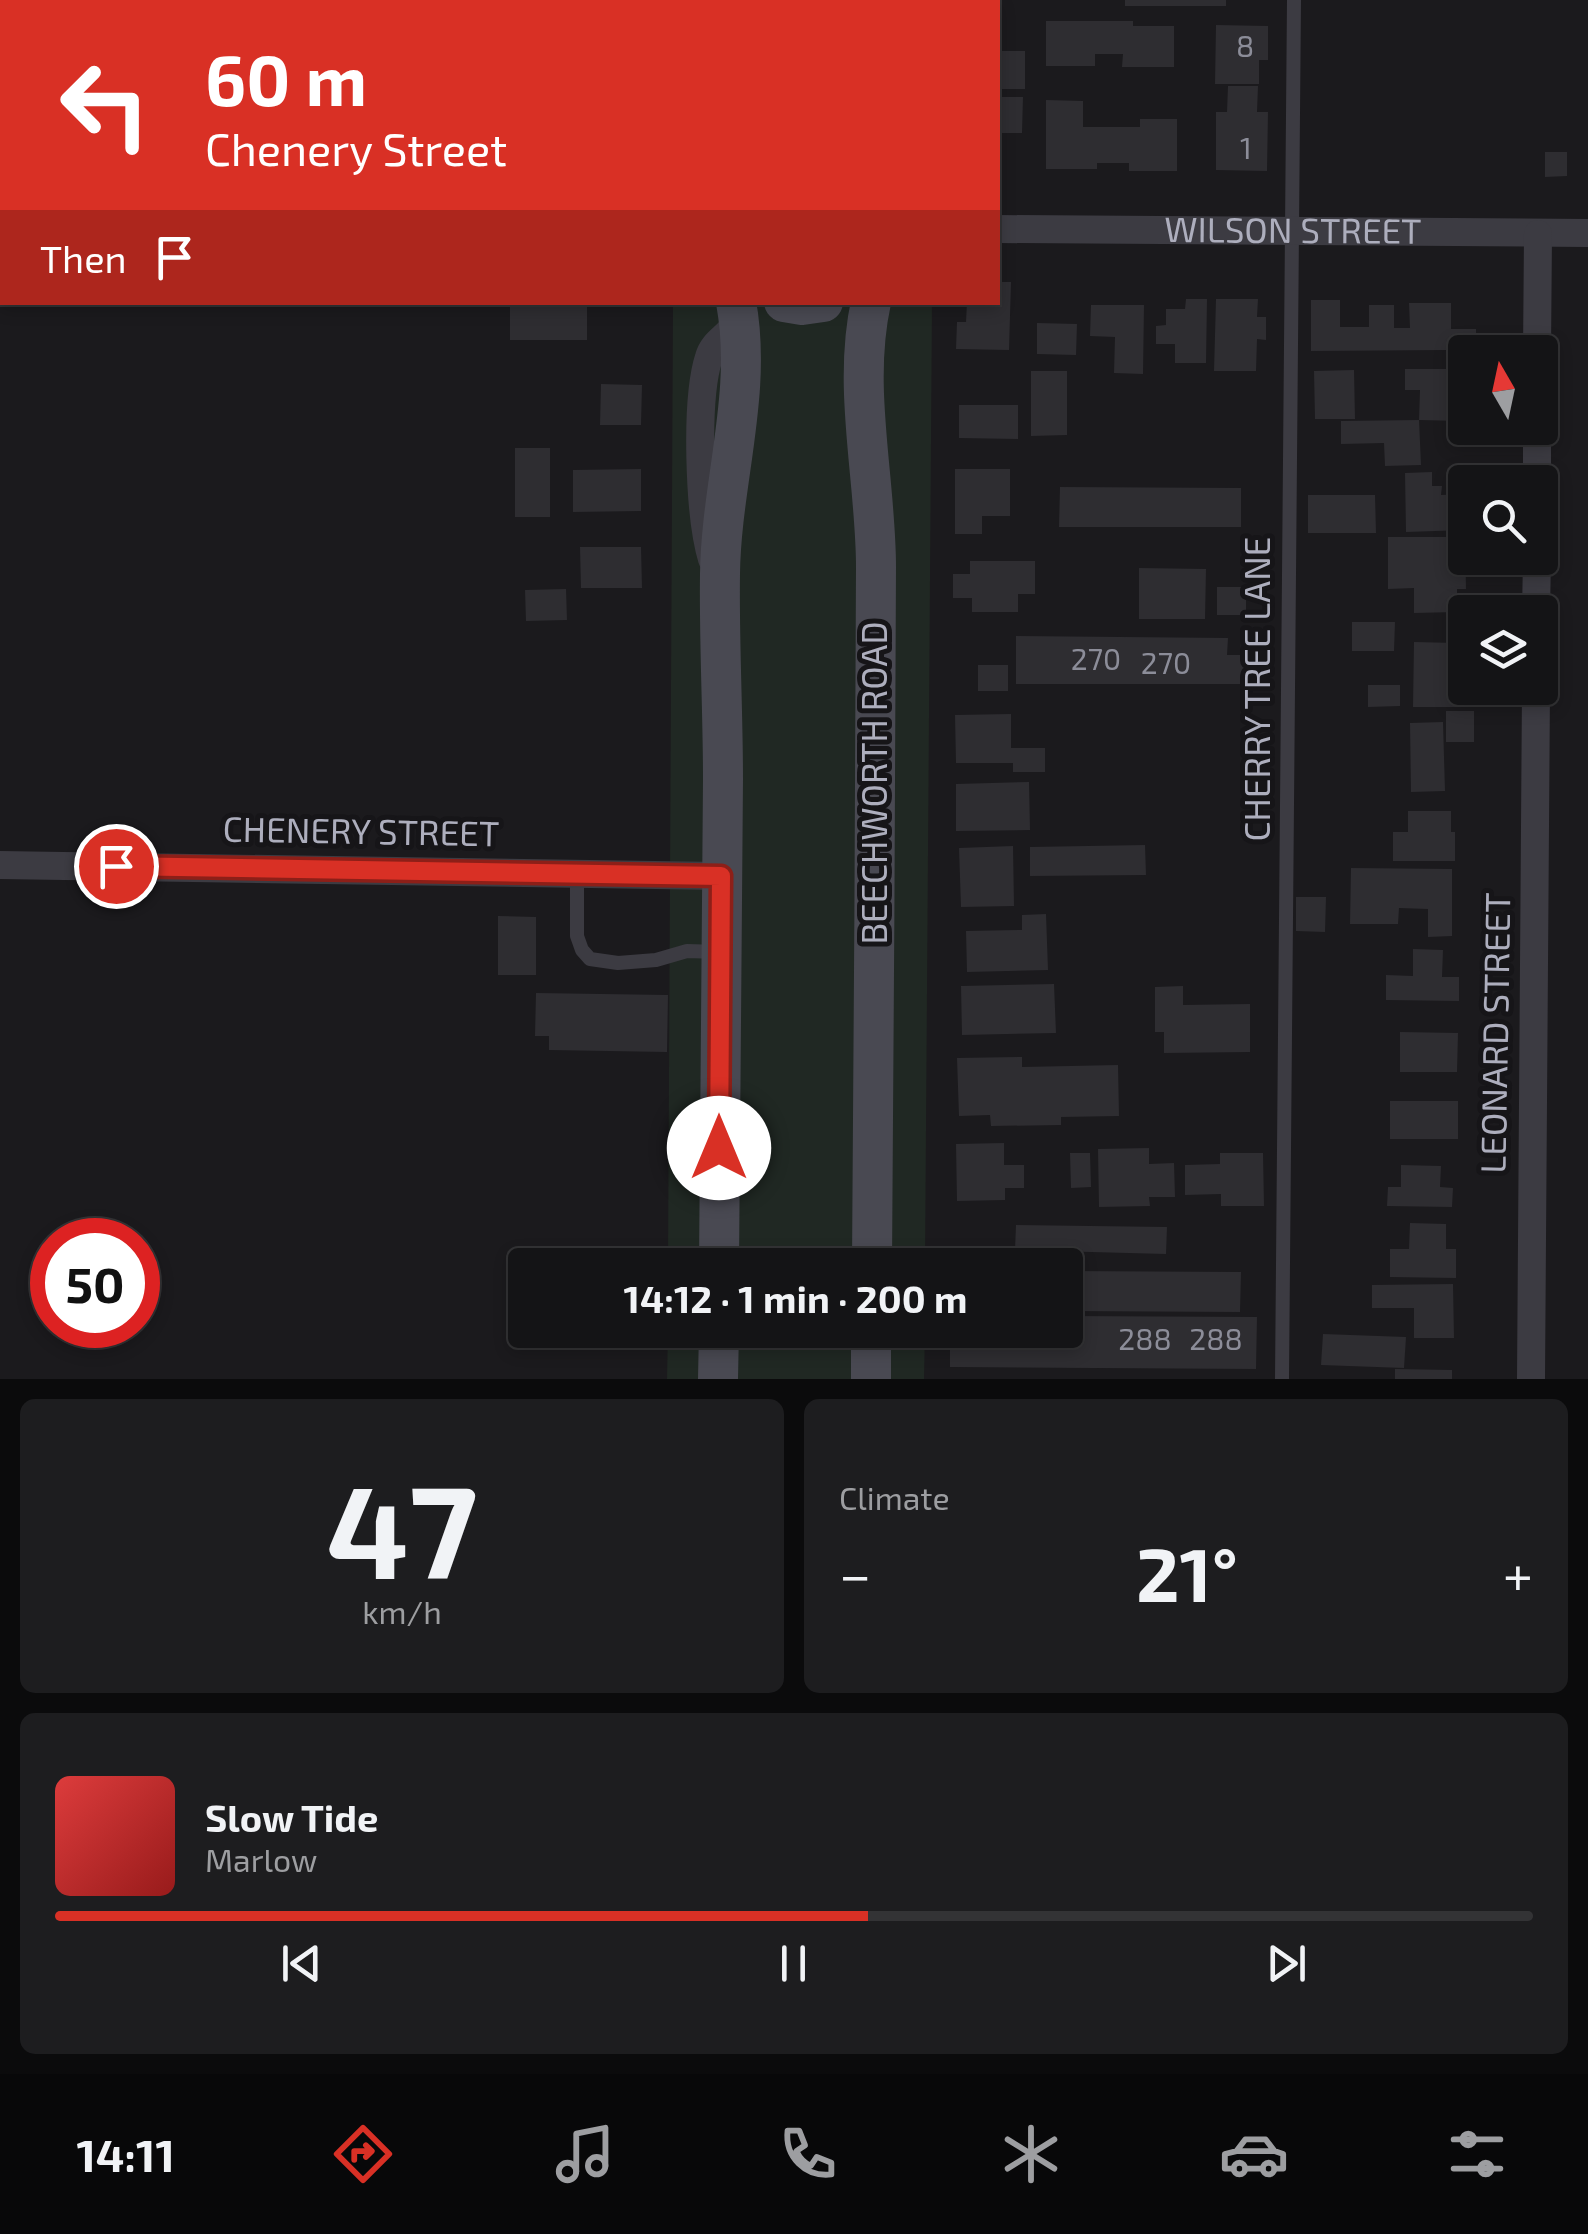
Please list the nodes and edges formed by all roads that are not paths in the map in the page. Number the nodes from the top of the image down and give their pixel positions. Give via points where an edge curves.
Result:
1 (1294, 0) edge
2 (1000, 228) edge
3 (1293, 228) junction
4 (1588, 233) edge
5 (1538, 234) junction
6 (871, 305) edge
7 (737, 308) edge
8 (1538, 335) edge
9 (1536, 705) edge
10 (0, 865) edge
11 (578, 872) junction
12 (721, 876) junction
13 (719, 952) junction
14 (719, 1248) edge
15 (872, 1248) edge
16 (718, 1348) edge
17 (871, 1348) edge
18 (718, 1379) edge
19 (871, 1379) edge
20 (1282, 1379) edge
21 (1530, 1379) edge

1 - 3 lane, CHERRY TREE LANE
2 - 3 street, WILSON STREET
3 - 5 street, WILSON STREET
3 - 20 lane, CHERRY TREE LANE
4 - 5 street, WILSON STREET
5 - 8 street
6 - 15 main road, BEECHWORTH ROAD via 864,401 876,537
7 - 12 main road via 742,380 720,580
9 - 21 street, LEONARD STREET
10 - 11 street, CHENERY STREET
11 - 12 street, CHENERY STREET
11 - 13 lane via 577,936 590,959 618,963 687,950
12 - 13 main road
13 - 14 main road
16 - 18 main road
17 - 19 main road

